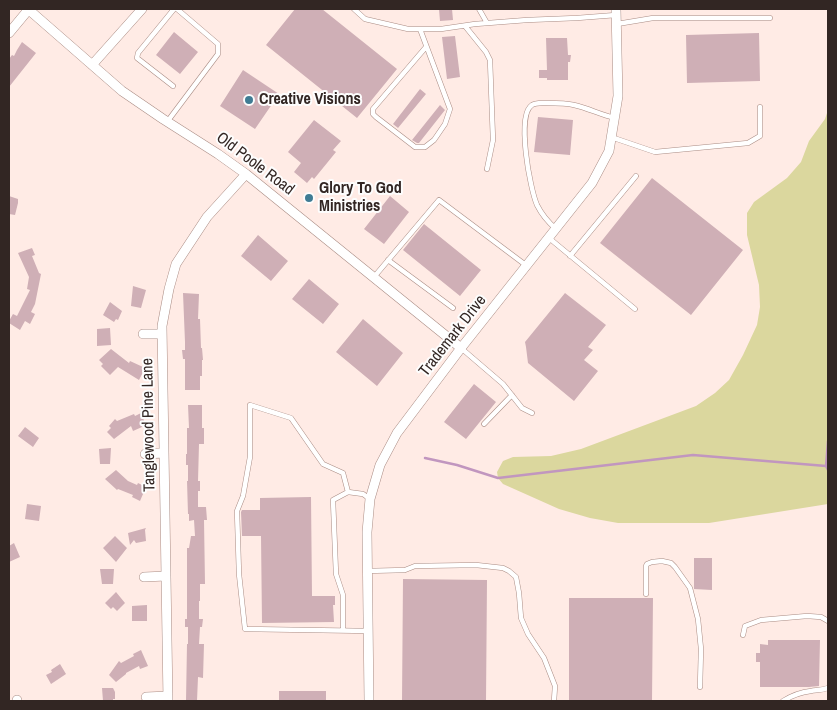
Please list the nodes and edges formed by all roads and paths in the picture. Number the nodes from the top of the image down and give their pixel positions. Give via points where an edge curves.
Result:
1 (29, 9) edge
2 (142, 9) edge
3 (176, 9) edge
4 (354, 9) edge
5 (479, 9) edge
6 (616, 16) edge
7 (770, 18) dead end
8 (487, 23) junction
9 (465, 26) junction
10 (420, 29) junction
11 (9, 33) edge
12 (426, 47) junction
13 (92, 65) junction
14 (173, 86) dead end
15 (760, 108) dead end
16 (614, 118) junction
17 (167, 122) junction
18 (611, 137) junction
19 (487, 169) dead end
20 (246, 174) junction
21 (636, 176) dead end
22 (556, 229) junction
23 (549, 238) junction
24 (570, 256) junction
25 (388, 260) junction
26 (527, 266) junction
27 (374, 277) junction
28 (453, 308) dead end
29 (635, 309) dead end
30 (143, 334) dead end
31 (162, 334) junction
32 (461, 348) junction
33 (512, 395) junction
34 (532, 412) dead end
35 (484, 424) dead end
36 (164, 453) junction
37 (145, 454) dead end
38 (348, 492) junction
39 (370, 499) junction
40 (367, 571) junction
41 (144, 576) dead end
42 (166, 576) junction
43 (646, 594) dead end
44 (828, 621) edge
45 (342, 630) junction
46 (368, 631) junction
47 (743, 635) dead end
48 (700, 687) dead end
49 (828, 688) edge
50 (146, 697) dead end
51 (168, 699) edge
52 (369, 701) edge
53 (554, 701) edge
54 (783, 701) edge

1 - 11 street
1 - 13 street, Old Poole Road
2 - 13 street
3 - 14 lane via 137,58
3 - 17 lane via 218,44 218,54
4 - 10 lane via 365,19
5 - 8 lane
6 - 7 lane
6 - 8 lane
6 - 16 street, Trademark Drive via 618,96
8 - 9 lane
9 - 10 lane
9 - 19 lane via 490,60 492,140
10 - 12 lane
12 - 12 lane via 450,110 446,124 434,140 425,147 415,147 376,117 373,109
13 - 17 street, Old Poole Road
15 - 18 lane via 760,136 748,143 655,152
16 - 18 street, Trademark Drive
16 - 22 lane via 560,103 536,103 528,108 524,123 527,163 536,204
17 - 20 street, Old Poole Road
18 - 22 street, Trademark Drive via 609,151 592,183
20 - 27 street, Old Poole Road
20 - 31 street, Tanglewood Pine Lane via 207,218 176,264
21 - 24 lane
22 - 23 street, Trademark Drive
23 - 24 lane
23 - 26 street, Trademark Drive
24 - 29 lane
25 - 26 lane via 439,200
25 - 27 lane
25 - 28 lane
26 - 32 street, Trademark Drive
27 - 32 street, Old Poole Road
30 - 31 street
31 - 36 street, Tanglewood Pine Lane
32 - 33 lane via 504,384
32 - 39 street, Trademark Drive via 397,433 380,465
33 - 34 lane via 522,408
33 - 35 lane
36 - 37 street
36 - 42 street, Tanglewood Pine Lane
38 - 39 lane via 363,494
38 - 45 lane via 333,500 336,574 343,595
38 - 45 lane via 343,473 323,464 291,418 250,405 250,457 237,510 245,629
39 - 40 street, Trademark Drive
40 - 46 street, Trademark Drive
40 - 53 lane via 476,565 509,571 516,577 521,618 544,658 555,686
41 - 42 street
42 - 51 street, Tanglewood Pine Lane
43 - 48 lane via 646,566 652,562 671,563 690,588 698,619
44 - 47 lane via 807,616 761,620 745,626
45 - 46 lane
46 - 52 street, Trademark Drive
49 - 54 lane
50 - 51 street

